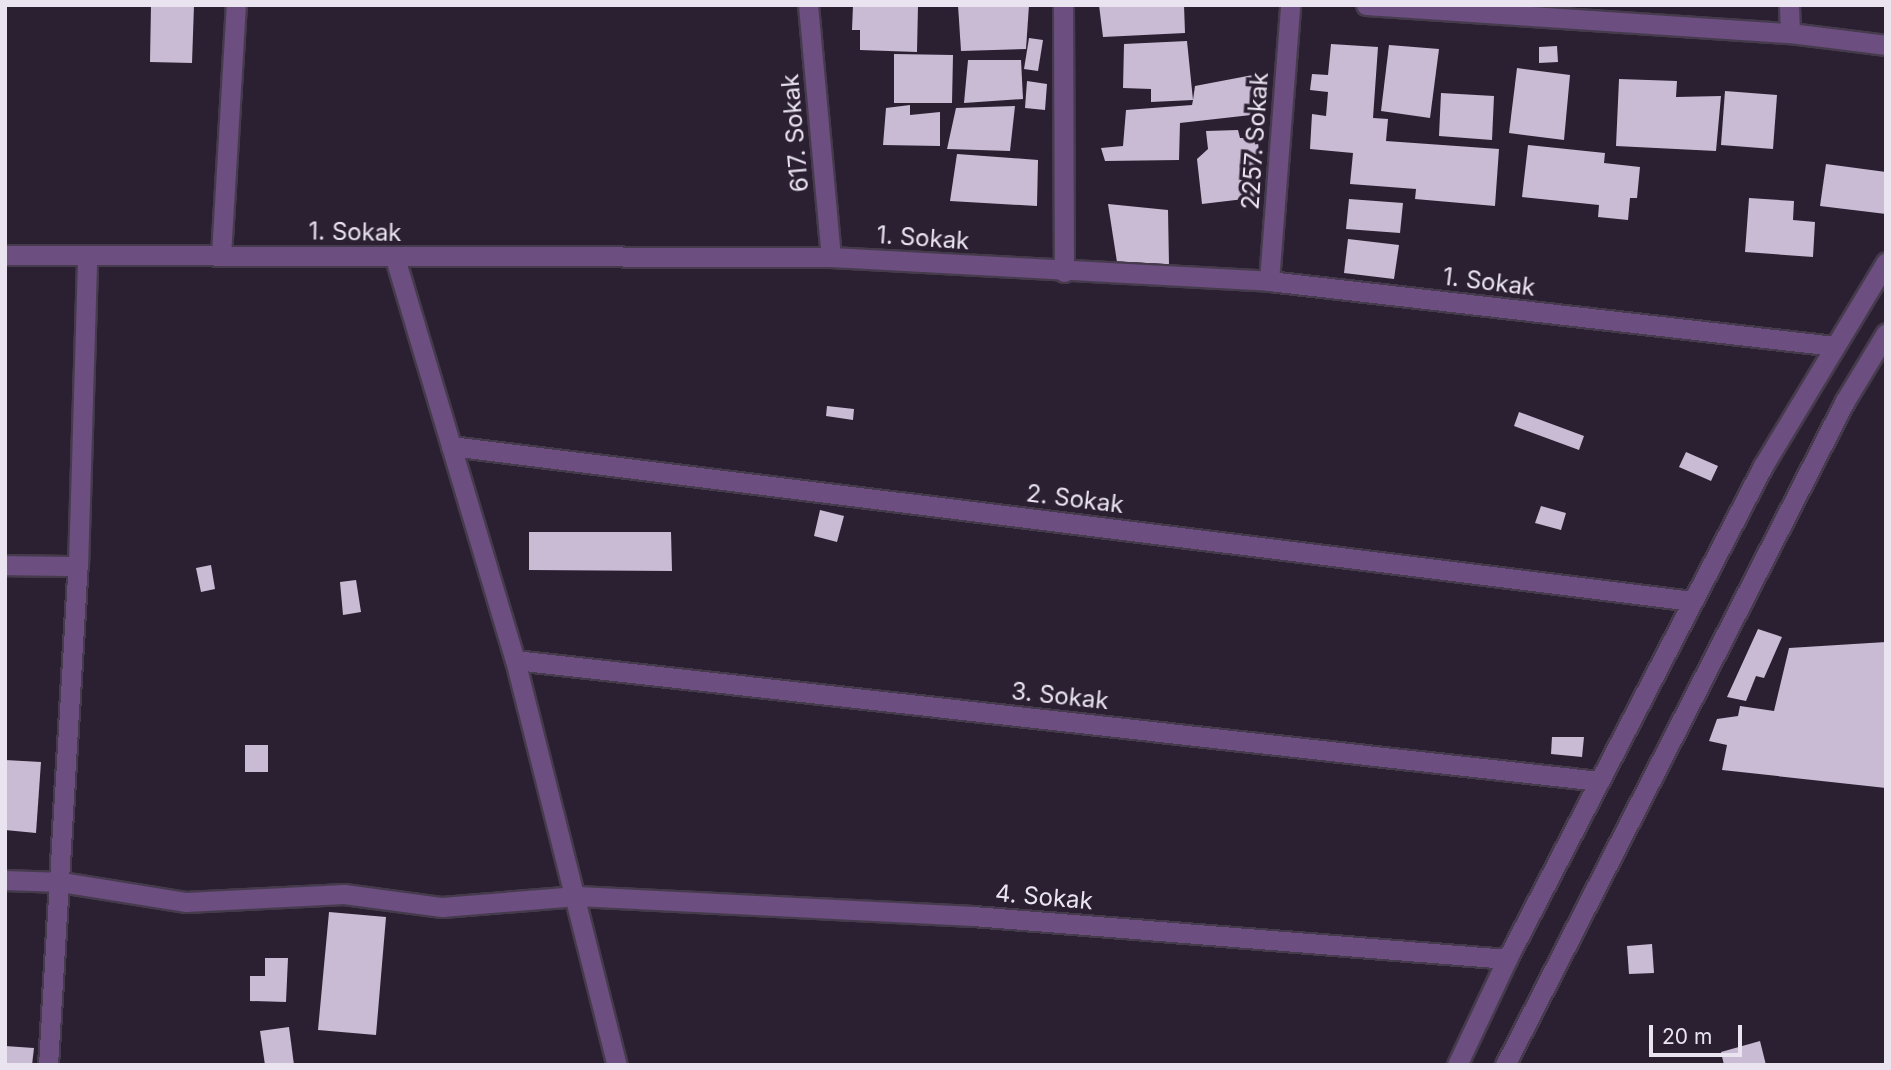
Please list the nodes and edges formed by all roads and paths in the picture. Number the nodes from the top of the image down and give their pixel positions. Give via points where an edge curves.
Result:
1 (236, 5) edge
2 (808, 5) edge
3 (1063, 5) edge
4 (1290, 5) edge
5 (1366, 5) edge
6 (1789, 5) edge
7 (1790, 33) junction
8 (1886, 45) edge
9 (5, 255) edge
10 (221, 255) junction
11 (87, 257) junction
12 (831, 257) junction
13 (394, 258) junction
14 (1886, 262) edge
15 (1064, 272) junction
16 (1269, 281) junction
17 (1886, 334) edge
18 (1834, 346) junction
19 (451, 446) junction
20 (5, 565) edge
21 (78, 566) junction
22 (1692, 601) junction
23 (515, 660) junction
24 (1599, 781) junction
25 (5, 880) edge
26 (61, 882) junction
27 (576, 896) junction
28 (1507, 959) junction
29 (48, 1065) edge
30 (617, 1065) edge
31 (1457, 1065) edge
32 (1505, 1065) edge

1 - 10 street
2 - 12 street, 617. Sokak
3 - 15 street
4 - 16 street, 2257. Sokak
5 - 7 street
6 - 7 street
7 - 8 street
9 - 11 street, 1. Sokak
10 - 11 street, 1. Sokak
10 - 13 street, 1. Sokak
11 - 21 street
12 - 13 street, 1. Sokak
12 - 15 street, 1. Sokak
13 - 19 street
14 - 18 street
15 - 16 street, 1. Sokak
16 - 18 street, 1. Sokak
17 - 32 street via 1844,401
18 - 22 street via 1763,466
19 - 22 street, 2. Sokak
19 - 23 street
20 - 21 street
21 - 26 street
22 - 24 street
23 - 24 street, 3. Sokak
23 - 27 street
24 - 28 street
25 - 26 street, 4. Sokak
26 - 27 street, 4. Sokak via 215,903 345,894 453,907
26 - 29 street
27 - 28 street, 4. Sokak via 973,916
27 - 30 street
28 - 31 street

